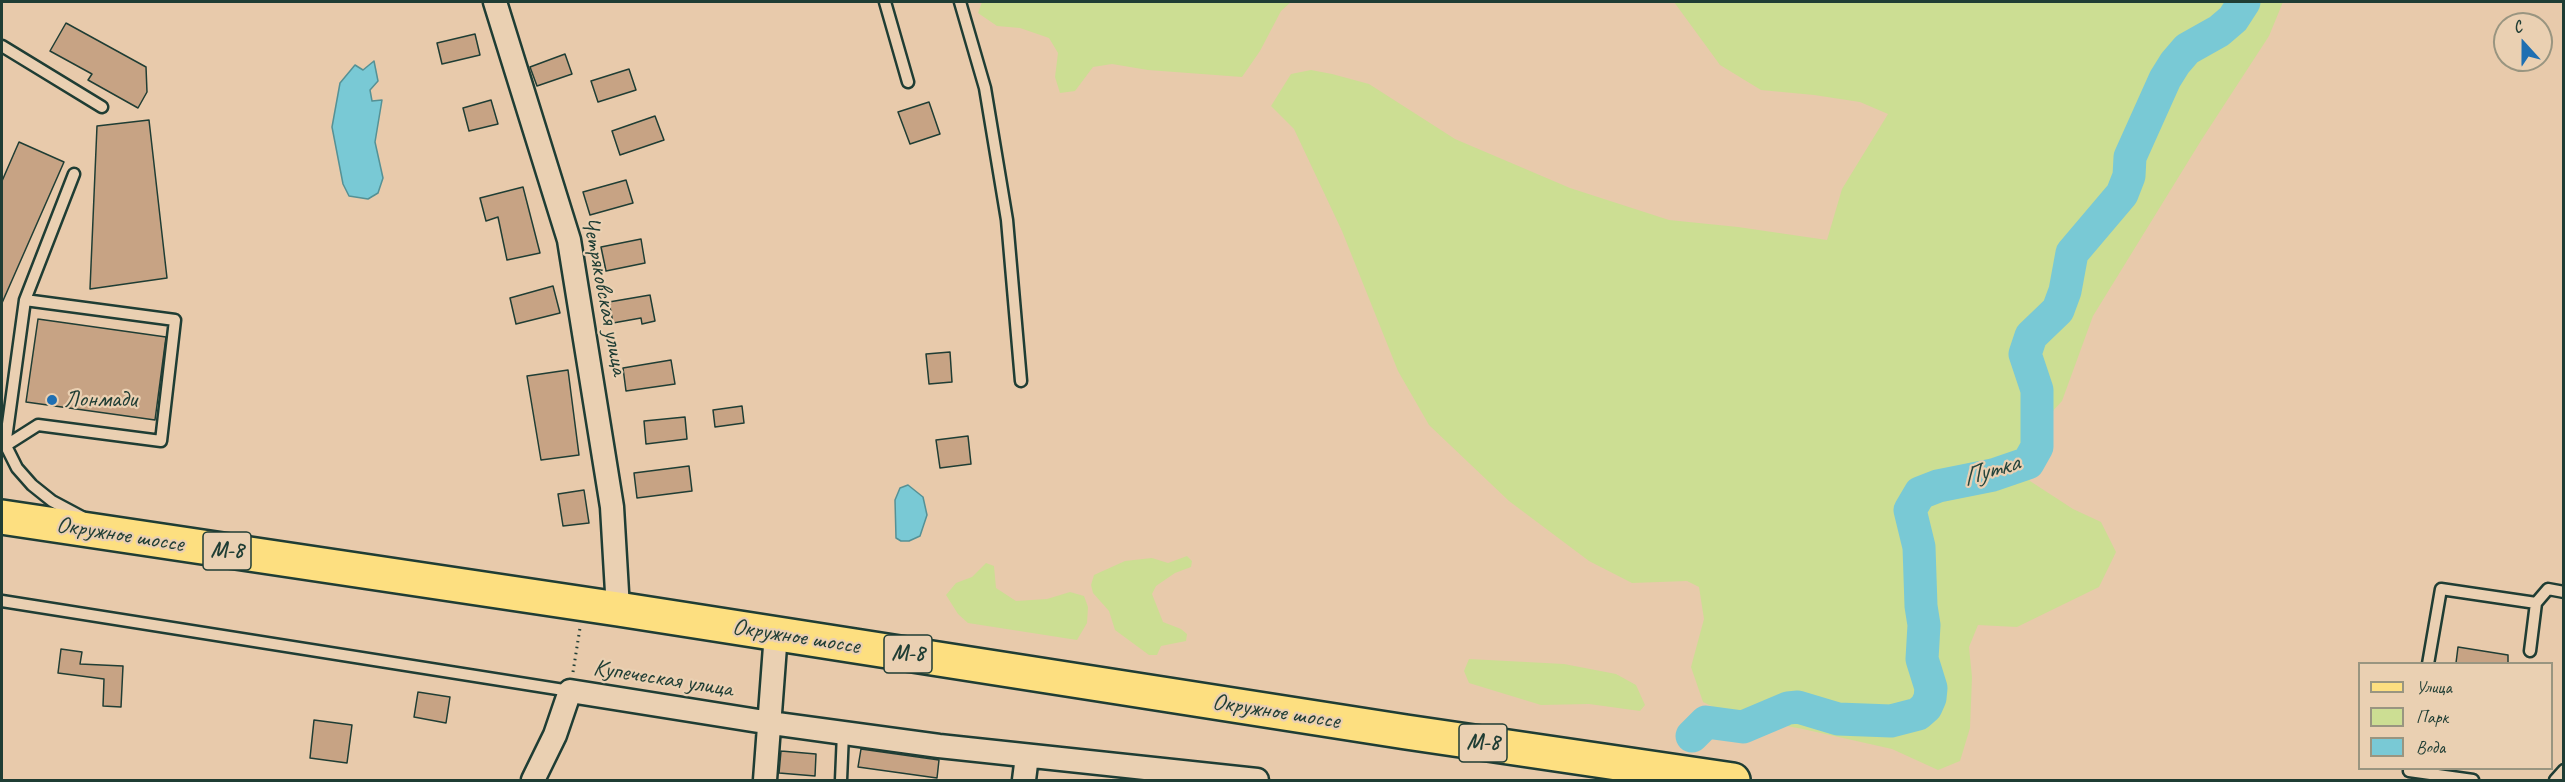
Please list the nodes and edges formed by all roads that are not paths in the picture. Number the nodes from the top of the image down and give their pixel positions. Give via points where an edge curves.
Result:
1 (495, 2) edge
2 (885, 2) edge
3 (960, 2) edge
4 (2, 44) edge
5 (908, 82) dead end
6 (102, 106) dead end
7 (74, 174) dead end
8 (25, 300) junction
9 (1021, 381) dead end
10 (3, 442) edge
11 (2, 517) edge
12 (113, 535) junction
13 (2564, 592) edge
14 (2, 601) edge
15 (2536, 603) junction
16 (618, 609) junction
17 (776, 633) junction
18 (2529, 651) dead end
19 (2428, 662) edge
20 (570, 691) junction
21 (771, 723) junction
22 (843, 733) junction
23 (1027, 756) junction
24 (2409, 770) edge
25 (2564, 770) edge
26 (1203, 777) edge
27 (533, 780) edge
28 (765, 780) edge
29 (841, 780) edge
30 (1024, 780) edge
31 (1257, 780) edge
32 (1733, 780) edge
33 (2473, 780) edge
34 (2555, 780) edge

1 - 16 street, Четряковская улица via 570,240 610,497
2 - 5 lane
3 - 9 lane via 985,88 1007,220
4 - 6 lane
7 - 8 lane
8 - 10 lane
8 - 10 lane via 175,320 160,441 38,425
10 - 12 lane via 17,468 41,492
11 - 12 main road, Окружное шоссе / М-8
12 - 16 main road, Окружное шоссе / М-8
13 - 15 lane via 2548,589
14 - 20 lane
15 - 18 lane
15 - 19 lane via 2441,589
16 - 17 main road, Окружное шоссе / М-8
17 - 21 street
17 - 32 main road, Окружное шоссе / М-8
20 - 21 street, Купеческая улица
20 - 27 street, Купеческая улица via 555,735
21 - 22 street, Купеческая улица
21 - 28 street
22 - 23 street, Купеческая улица
22 - 29 lane
23 - 26 street, Купеческая улица
23 - 30 street
24 - 33 lane
25 - 34 lane
26 - 31 street, Купеческая улица

